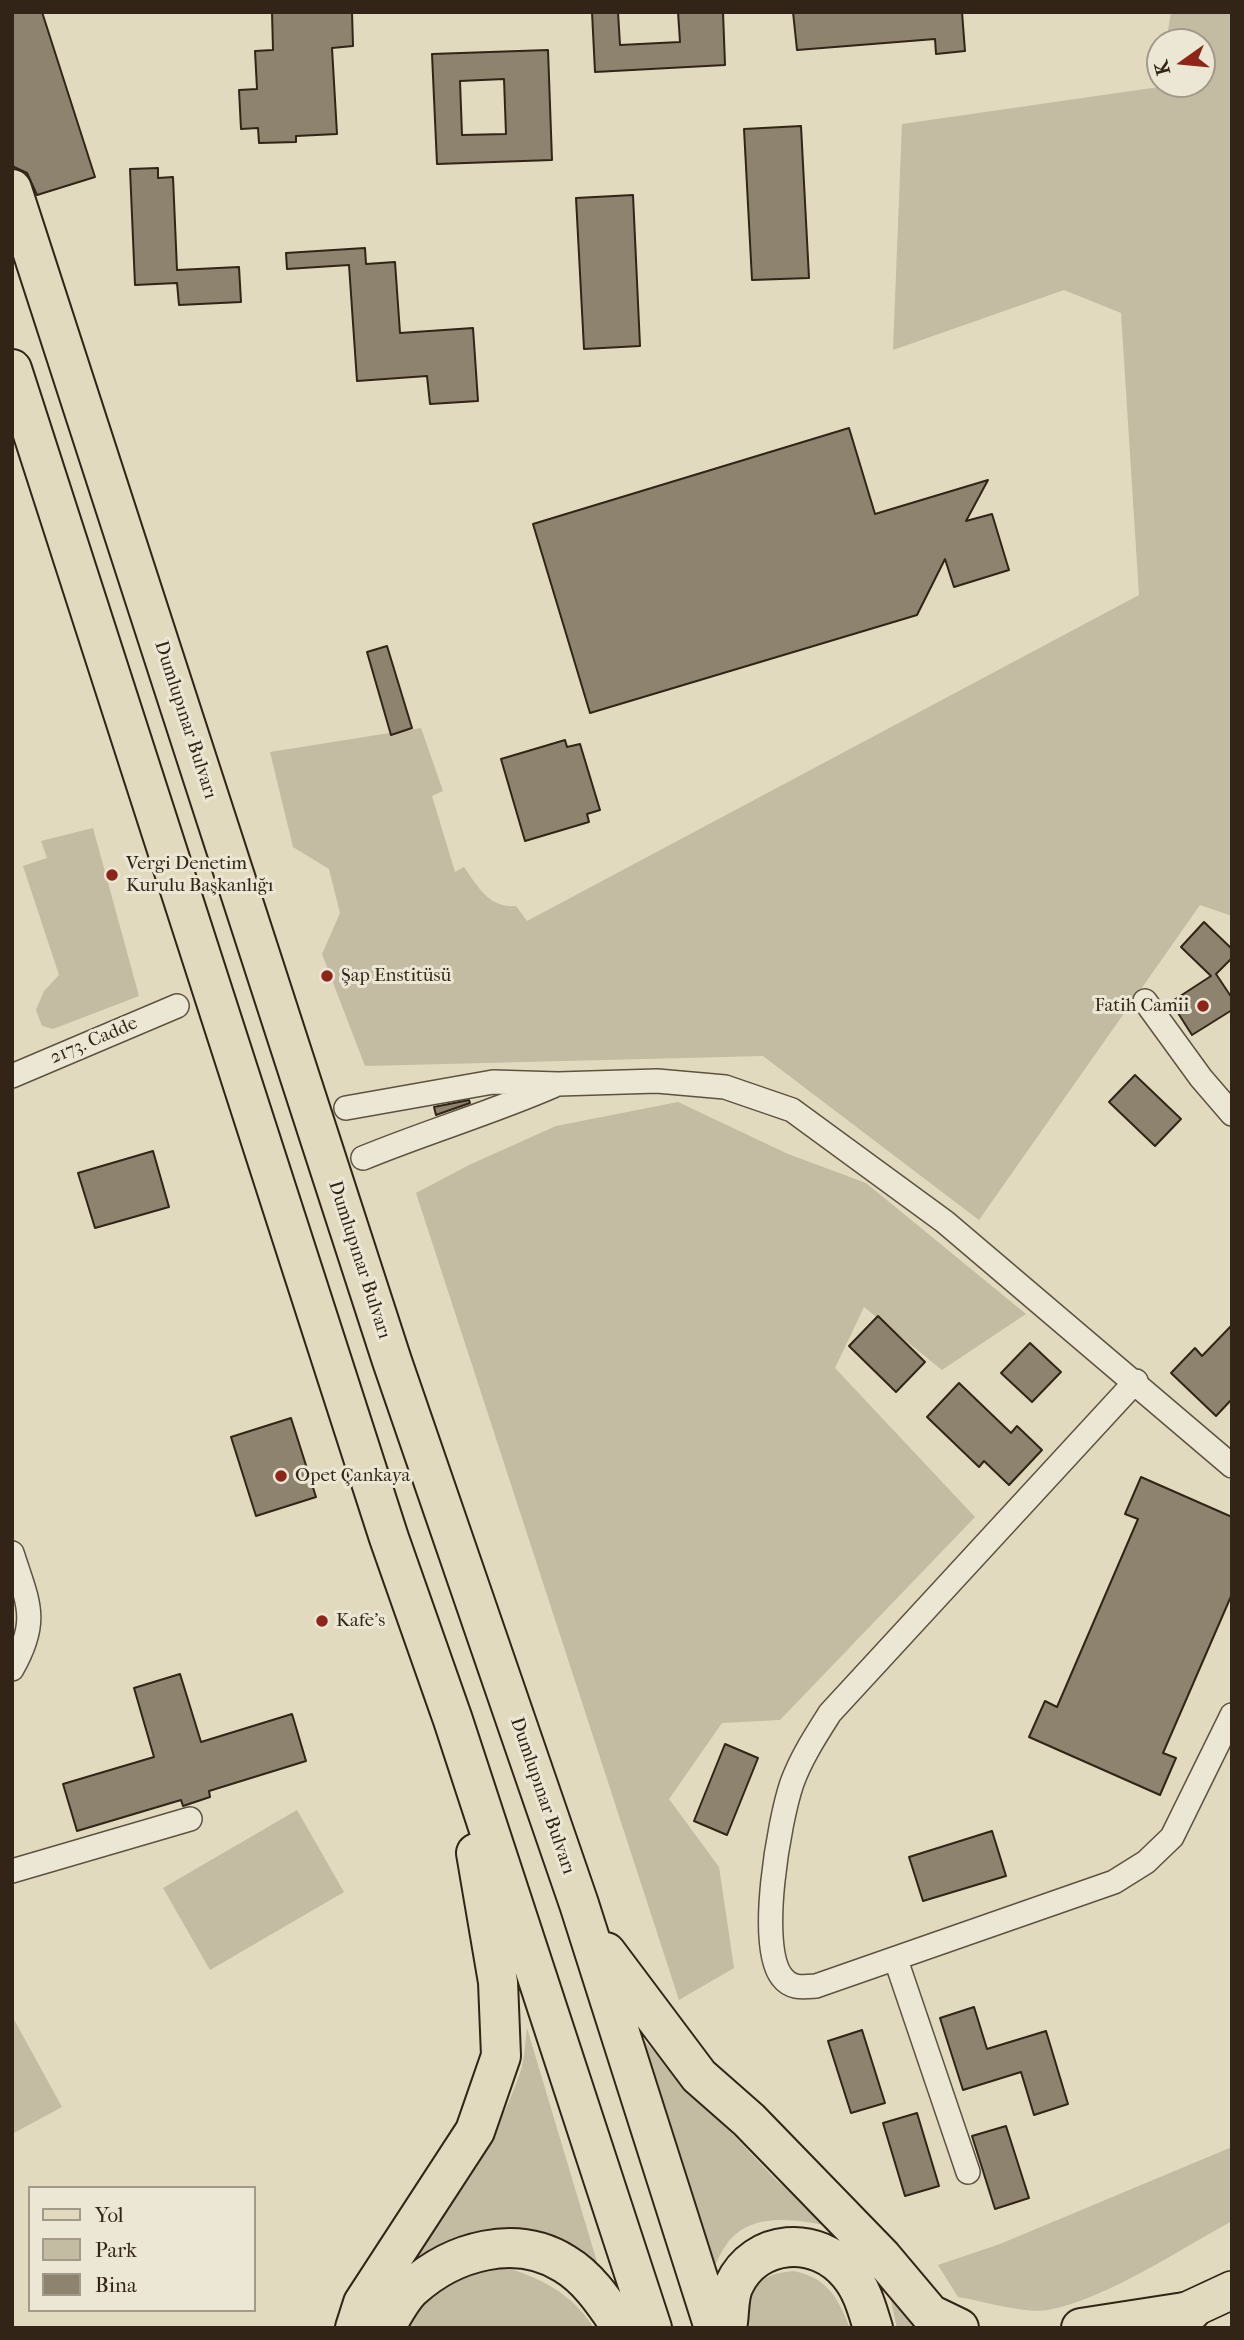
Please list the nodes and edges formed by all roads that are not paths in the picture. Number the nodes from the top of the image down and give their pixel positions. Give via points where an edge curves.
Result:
1 (12, 188) edge
2 (12, 369) edge
3 (1145, 1001) dead end
4 (177, 1006) dead end
5 (12, 1076) edge
6 (558, 1084) junction
7 (346, 1108) dead end
8 (1232, 1114) edge
9 (363, 1158) dead end
10 (1136, 1381) junction
11 (1232, 1466) edge
12 (12, 1553) edge
13 (12, 1669) edge
14 (1232, 1715) edge
15 (453, 1720) junction
16 (190, 1819) dead end
17 (12, 1871) edge
18 (586, 1924) junction
19 (896, 1960) junction
20 (968, 2172) dead end
21 (1232, 2281) edge
22 (1232, 2290) edge
23 (1191, 2311) junction
24 (355, 2328) edge
25 (385, 2328) edge
26 (622, 2328) edge
27 (652, 2328) edge
28 (714, 2328) edge
29 (727, 2328) edge
30 (873, 2328) edge
31 (959, 2328) edge
32 (1081, 2328) edge
33 (1150, 2328) edge

1 - 18 highway, Dumlupınar Bulvarı via 388,1348
2 - 15 highway via 389,1538
3 - 8 street
4 - 5 street, 2173. Cadde
6 - 7 street via 493,1082
6 - 9 street
6 - 10 street via 657,1081 725,1087 792,1110 945,1222
10 - 11 street
10 - 19 street via 830,1713 792,1782 772,1898 771,1950 782,1979 795,1987 816,1986
12 - 13 street via 29,1604 30,1628
14 - 19 street via 1172,1837 1146,1862 1114,1882
15 - 24 highway via 499,1982 500,2056 475,2131 363,2303
15 - 27 highway
16 - 17 street
18 - 28 highway, Dumlupınar Bulvarı
18 - 31 highway via 699,2076 749,2120 882,2256 930,2314
19 - 20 street
21 - 23 main road
22 - 23 main road
23 - 32 highway
23 - 33 main road
25 - 26 highway via 410,2290 442,2265 487,2249 531,2249 566,2264 593,2288
29 - 30 highway via 732,2288 745,2266 765,2252 788,2245 840,2264 859,2290

